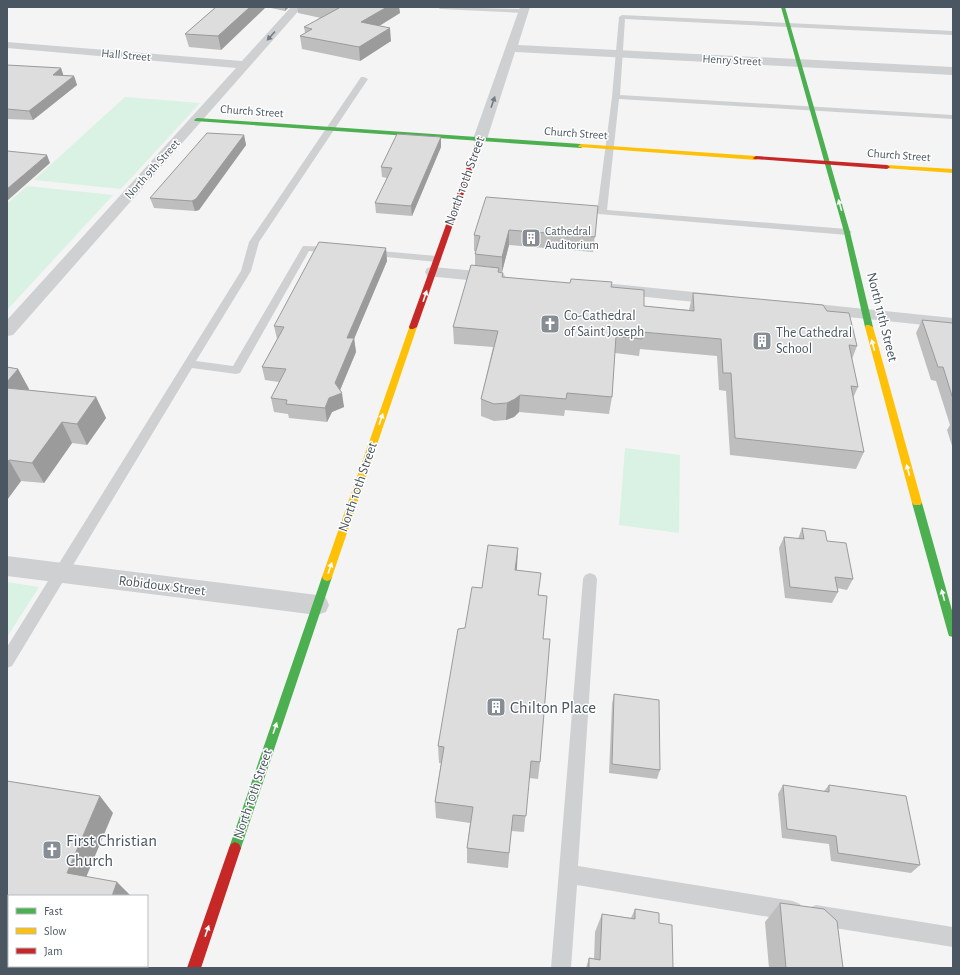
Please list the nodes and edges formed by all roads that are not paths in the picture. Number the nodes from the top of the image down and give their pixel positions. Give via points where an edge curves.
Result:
1 (297, 7) edge
2 (440, 7) edge
3 (783, 7) edge
4 (524, 9) edge
5 (788, 24) junction
6 (953, 33) edge
7 (7, 45) edge
8 (511, 48) junction
9 (620, 54) junction
10 (799, 63) junction
11 (245, 65) junction
12 (953, 71) edge
13 (364, 79) dead end
14 (616, 97) junction
15 (813, 109) junction
16 (953, 117) edge
17 (197, 120) junction
18 (332, 129) junction
19 (480, 139) junction
20 (609, 147) junction
21 (828, 162) junction
22 (953, 171) edge
23 (848, 232) junction
24 (344, 251) edge
25 (360, 253) edge
26 (435, 266) junction
27 (512, 279) edge
28 (598, 288) edge
29 (739, 301) edge
30 (778, 305) edge
31 (865, 313) junction
32 (953, 323) edge
33 (7, 331) edge
34 (189, 364) junction
35 (7, 566) edge
36 (62, 573) junction
37 (590, 579) dead end
38 (317, 605) junction
39 (953, 633) edge
40 (7, 661) edge
41 (568, 874) junction
42 (953, 937) edge
43 (194, 968) edge
44 (561, 968) edge

1 -> 11 street, North 9th Street
2 - 4 lane
3 - 5 street, North 11th Street
4 - 8 street, North 10th Street
5 - 6 lane
5 - 9 lane via 622,17
5 - 10 street, North 11th Street
7 - 11 street, Hall Street
8 - 9 street, Henry Street
19 -> 8 street, North 10th Street
9 - 10 street, Henry Street
9 - 14 lane
10 - 12 street, Henry Street
10 - 15 street, North 11th Street
11 - 17 street, North 9th Street
13 - 18 lane
14 - 15 lane
14 - 20 lane
15 - 16 lane
15 - 21 street, North 11th Street
17 - 18 street, Church Street
17 - 33 street, North 9th Street
18 - 19 street, Church Street
18 - 34 lane via 254,242 246,271
19 - 20 street, Church Street
19 - 26 street, North 10th Street
20 - 21 street, Church Street
20 - 23 lane via 602,212
21 - 22 street, Church Street
23 -> 21 street, North 11th Street
23 - 31 street, North 11th Street
24 - 34 lane via 306,248 236,370
25 - 26 lane
26 - 27 street
38 -> 26 street, North 10th Street
28 - 29 street
30 - 31 street
31 - 32 street
39 -> 31 street, North 11th Street
34 - 36 lane
35 - 36 street, Robidoux Street
36 - 38 street, Robidoux Street
36 - 40 lane
37 - 41 lane
43 -> 38 street, North 10th Street
41 - 42 lane
41 - 44 lane

